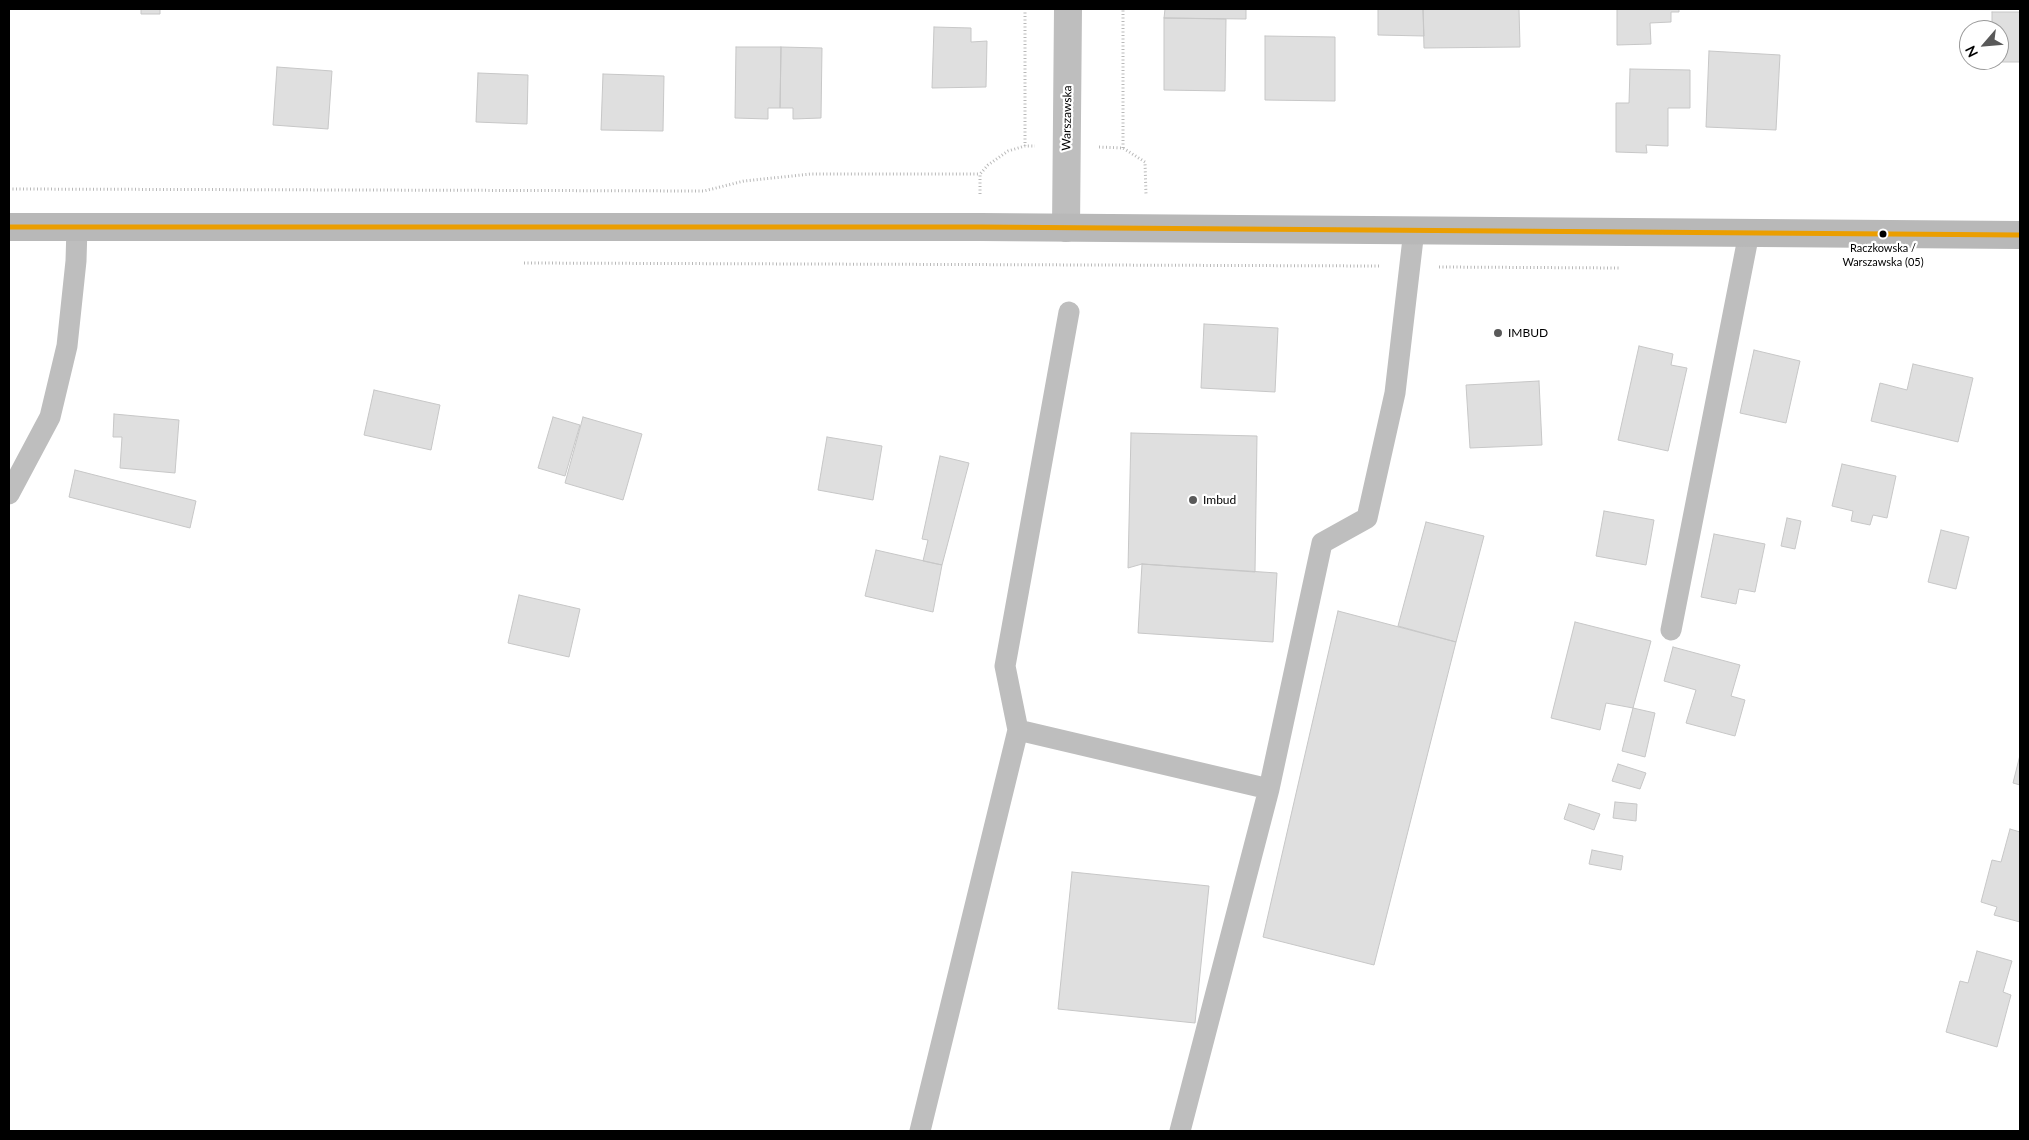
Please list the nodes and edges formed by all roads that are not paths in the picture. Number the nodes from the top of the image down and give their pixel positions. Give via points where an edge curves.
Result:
1 (1068, 9) edge
2 (9, 227) edge
3 (77, 227) junction
4 (1066, 228) junction
5 (1414, 230) junction
6 (1749, 233) junction
7 (2020, 235) edge
8 (1069, 312) dead end
9 (9, 494) edge
10 (1671, 630) dead end
11 (1018, 730) junction
12 (1269, 789) junction
13 (920, 1131) edge
14 (1180, 1131) edge

1 - 4 street, Warszawska
2 - 3 street
3 - 4 street
3 - 9 lane via 67,346 50,417
4 - 5 street
5 - 6 street
5 - 12 lane via 1395,393 1366,518 1322,543
6 - 7 street
6 - 10 lane
8 - 11 lane via 1004,666
11 - 12 lane
11 - 13 lane
12 - 14 lane

